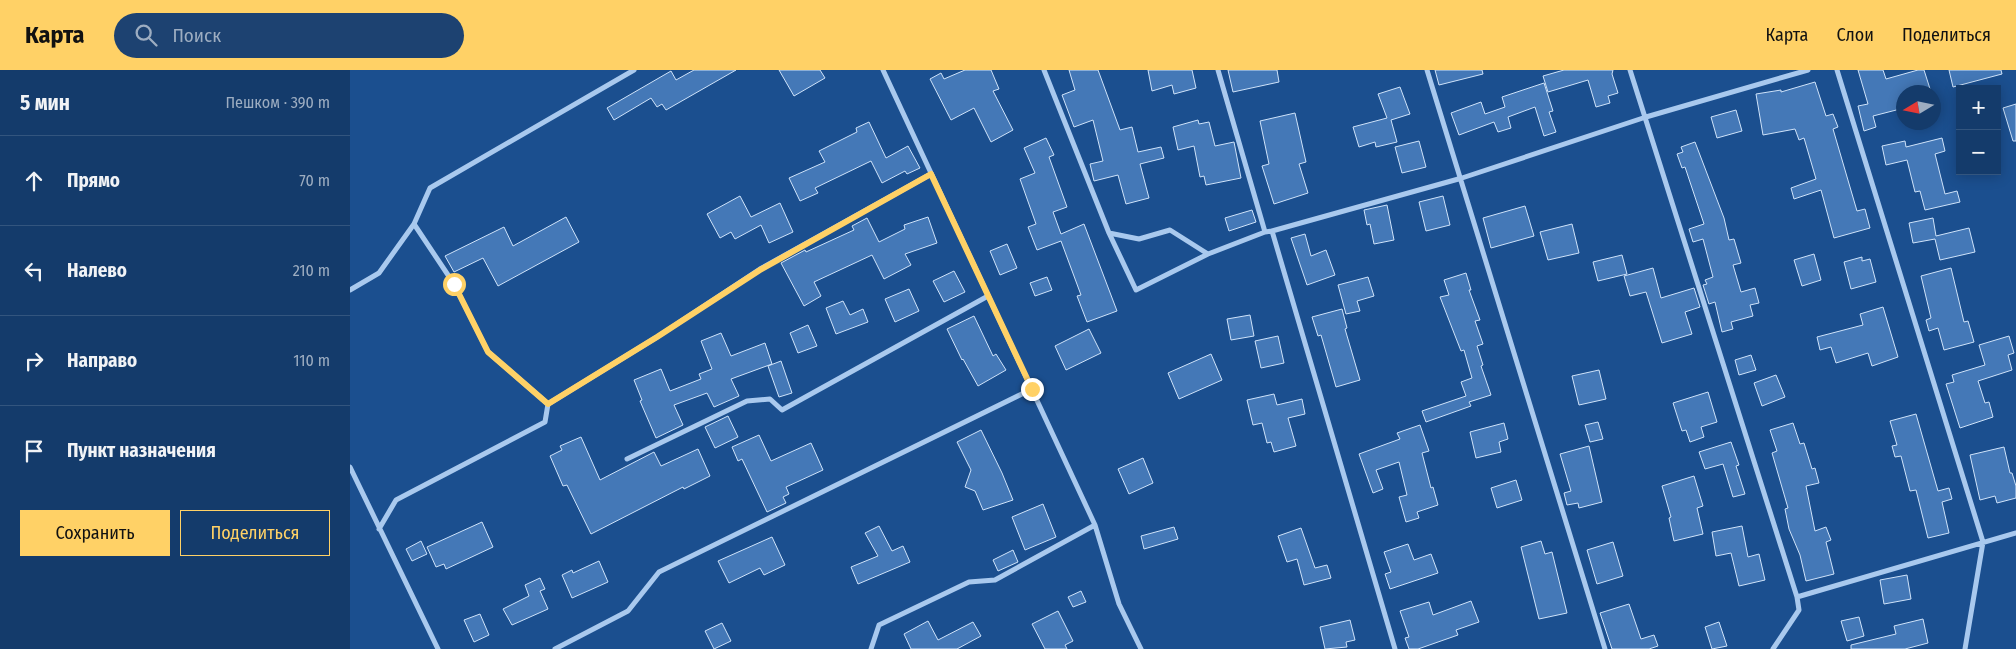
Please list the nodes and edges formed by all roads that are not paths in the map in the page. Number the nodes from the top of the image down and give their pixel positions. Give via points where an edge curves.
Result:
1 (634, 70) edge
2 (882, 70) edge
3 (1044, 70) edge
4 (1218, 70) edge
5 (1428, 70) edge
6 (1630, 70) edge
7 (1808, 70) edge
8 (1837, 70) edge
9 (1646, 117) junction
10 (931, 174) junction
11 (1462, 178) junction
12 (414, 224) junction
13 (1272, 231) junction
14 (1265, 232) junction
15 (1108, 233) junction
16 (1208, 254) junction
17 (350, 290) edge
18 (988, 296) junction
19 (1032, 389) junction
20 (548, 404) junction
21 (627, 459) dead end
22 (350, 467) edge
23 (1095, 525) junction
24 (379, 529) junction
25 (2016, 533) edge
26 (1983, 542) junction
27 (1797, 597) junction
28 (438, 649) edge
29 (555, 649) edge
30 (871, 649) edge
31 (1141, 649) edge
32 (1395, 649) edge
33 (1605, 649) edge
34 (1773, 649) edge
35 (1965, 649) edge

1 - 12 street via 430,188
2 - 10 street
3 - 15 street
4 - 14 street
5 - 11 street
6 - 9 street
7 - 9 street
8 - 26 street
9 - 11 street
9 - 27 street
10 - 18 street
10 - 20 street via 760,270
11 - 13 street
11 - 33 street
12 - 17 street via 378,273
12 - 20 street via 454,284 488,352
13 - 14 street
13 - 32 street
14 - 16 street
15 - 16 street via 1140,239 1170,230
15 - 16 street via 1136,290
18 - 19 street
18 - 21 street via 782,410 770,400 747,401
19 - 23 street
19 - 29 street via 659,572 628,611
20 - 24 street via 545,422 396,500
22 - 24 street
23 - 30 street via 995,580 968,582 879,625
23 - 31 street via 1119,604
24 - 28 street
25 - 26 street
26 - 27 street
26 - 35 street
27 - 34 street via 1799,610

